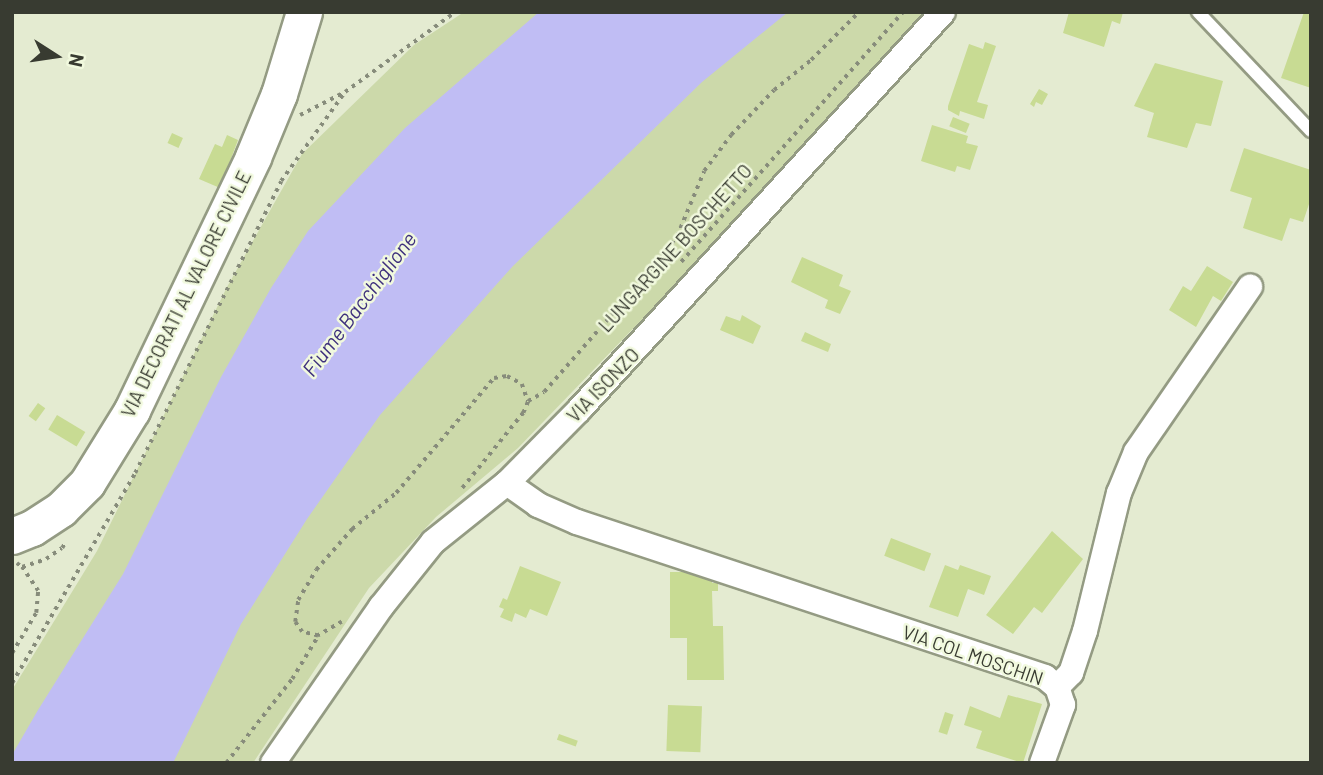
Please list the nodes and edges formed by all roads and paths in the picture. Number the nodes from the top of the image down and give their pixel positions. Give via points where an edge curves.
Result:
1 (304, 12) edge
2 (455, 12) edge
3 (859, 12) edge
4 (903, 12) edge
5 (943, 12) edge
6 (1198, 12) edge
7 (1311, 131) edge
8 (675, 268) dead end
9 (1250, 287) dead end
10 (528, 401) junction
11 (507, 483) junction
12 (452, 524) junction
13 (17, 552) edge
14 (343, 621) dead end
15 (318, 636) junction
16 (12, 653) edge
17 (12, 683) edge
18 (1056, 687) junction
19 (226, 763) edge
20 (273, 763) edge
21 (1042, 763) edge

1 - 13 street, VIA DECORATI AL VALORE CIVILE via 253,158 132,410 87,483 61,509 32,528
2 - 17 path via 345,92 281,181 135,473
3 - 10 path via 731,135 704,171 677,236 656,264 544,392
4 - 8 path, LUNGARGINE BOSCHETTO
5 - 11 street, VIA ISONZO via 650,334
6 - 7 lane
9 - 18 street, VIA COL MOSCHIN via 1136,452 1119,493 1071,673
10 - 12 path via 463,486
10 - 15 path via 522,384 506,376 494,378 396,494 352,528 316,570 298,600 295,622 302,632
11 - 12 street, VIA ISONZO
11 - 18 street, VIA COL MOSCHIN via 538,505 578,522 1045,677
12 - 20 street, VIA ISONZO via 381,607
13 - 16 path via 38,591 36,613
14 - 15 path
15 - 19 path via 292,679
18 - 21 street via 1063,705

